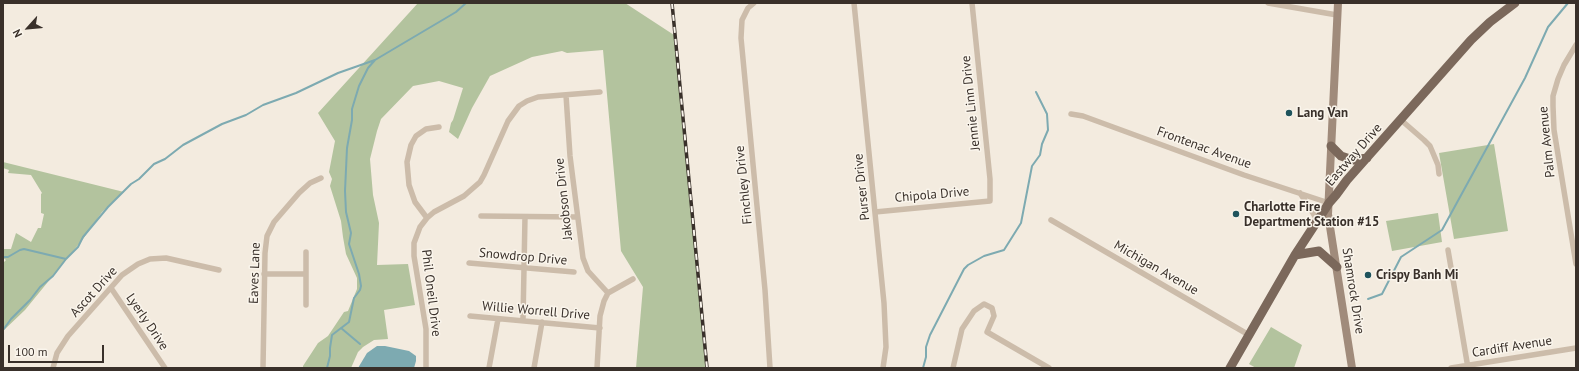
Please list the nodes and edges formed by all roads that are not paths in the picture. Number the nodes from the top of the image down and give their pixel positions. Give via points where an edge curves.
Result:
1 (754, 3) edge
2 (854, 3) edge
3 (972, 3) edge
4 (1268, 3) edge
5 (1338, 3) edge
6 (1515, 3) edge
7 (1337, 15) junction
8 (1576, 45) edge
9 (600, 92) dead end
10 (566, 95) junction
11 (1071, 114) dead end
12 (1401, 120) junction
13 (439, 127) dead end
14 (1331, 146) junction
15 (1367, 158) junction
16 (1439, 174) dead end
17 (321, 178) dead end
18 (1300, 193) junction
19 (990, 201) joint
20 (1329, 203) junction
21 (875, 212) junction
22 (481, 216) dead end
23 (525, 217) junction
24 (577, 217) junction
25 (426, 218) junction
26 (1051, 220) dead end
27 (1318, 221) junction
28 (1448, 250) dead end
29 (306, 252) dead end
30 (1295, 255) junction
31 (469, 263) dead end
32 (1576, 264) edge
33 (1337, 267) junction
34 (524, 268) junction
35 (219, 270) dead end
36 (574, 272) dead end
37 (264, 274) junction
38 (306, 274) junction
39 (633, 279) dead end
40 (111, 288) junction
41 (608, 293) junction
42 (306, 305) dead end
43 (470, 316) dead end
44 (498, 319) junction
45 (522, 320) junction
46 (542, 322) junction
47 (600, 328) junction
48 (1249, 335) junction
49 (1576, 348) edge
50 (1467, 367) edge
51 (54, 368) edge
52 (165, 368) edge
53 (263, 368) edge
54 (426, 368) edge
55 (489, 368) edge
56 (534, 368) edge
57 (597, 368) edge
58 (770, 368) edge
59 (883, 368) edge
60 (953, 368) edge
61 (1049, 368) edge
62 (1230, 368) edge
63 (1352, 368) edge
64 (1451, 368) edge

1 - 58 street, Finchley Drive via 748,8 742,20 741,38
2 - 21 street, Purser Drive
3 - 19 street, Jennie Linn Drive
4 - 7 street
5 - 7 street, Shamrock Drive
6 - 12 main road, Eastway Drive via 1471,40
7 - 14 street, Shamrock Drive
8 - 32 street, Palm Avenue via 1558,79 1553,106 1554,130
9 - 10 street, Phil Oneil Drive
10 - 24 street, Jakobson Drive
10 - 25 street, Phil Oneil Drive via 538,97 518,106 508,121 480,182 472,191
11 - 18 street, Frontenac Avenue via 1083,116
12 - 15 main road, Eastway Drive
12 - 16 street via 1430,146
13 - 25 street via 426,129 416,136 407,162 409,185 415,202
14 - 15 main road via 1341,156 1353,160
14 - 20 street, Shamrock Drive
15 - 20 main road, Eastway Drive
17 - 37 street, Eaves Lane via 305,186 270,228
18 - 20 street, Frontenac Avenue
18 - 27 street
19 - 21 street, Chipola Drive
20 - 27 main road, Eastway Drive
20 - 33 street, Shamrock Drive via 1330,228
21 - 59 street, Purser Drive via 886,325
22 - 23 street
23 - 24 street
23 - 34 street
24 - 41 street, Jakobson Drive via 585,265 593,278
25 - 54 street, Phil Oneil Drive via 414,243 414,256 426,329
26 - 48 street, Michigan Avenue
27 - 30 main road, Eastway Drive
28 - 50 street
29 - 38 street
30 - 33 main road via 1319,251
30 - 48 main road, Eastway Drive
31 - 34 street, Snowdrop Drive
33 - 63 street, Shamrock Drive
34 - 36 street, Snowdrop Drive
34 - 45 street
35 - 40 street, Ascot Drive via 178,260 157,258 132,268
37 - 38 street
37 - 53 street, Eaves Lane
38 - 42 street
39 - 41 street
40 - 51 street, Ascot Drive via 60,346
40 - 52 street, Lyerly Drive
41 - 47 street via 601,307
43 - 44 street, Willie Worrell Drive
44 - 45 street, Willie Worrell Drive
44 - 55 street
45 - 46 street, Willie Worrell Drive
46 - 47 street, Willie Worrell Drive
46 - 56 street
47 - 57 street
48 - 62 main road, Eastway Drive
49 - 50 street, Cardiff Avenue
50 - 64 street, Cardiff Avenue
60 - 61 street via 962,329 974,311 984,304 992,308 994,316 987,332

